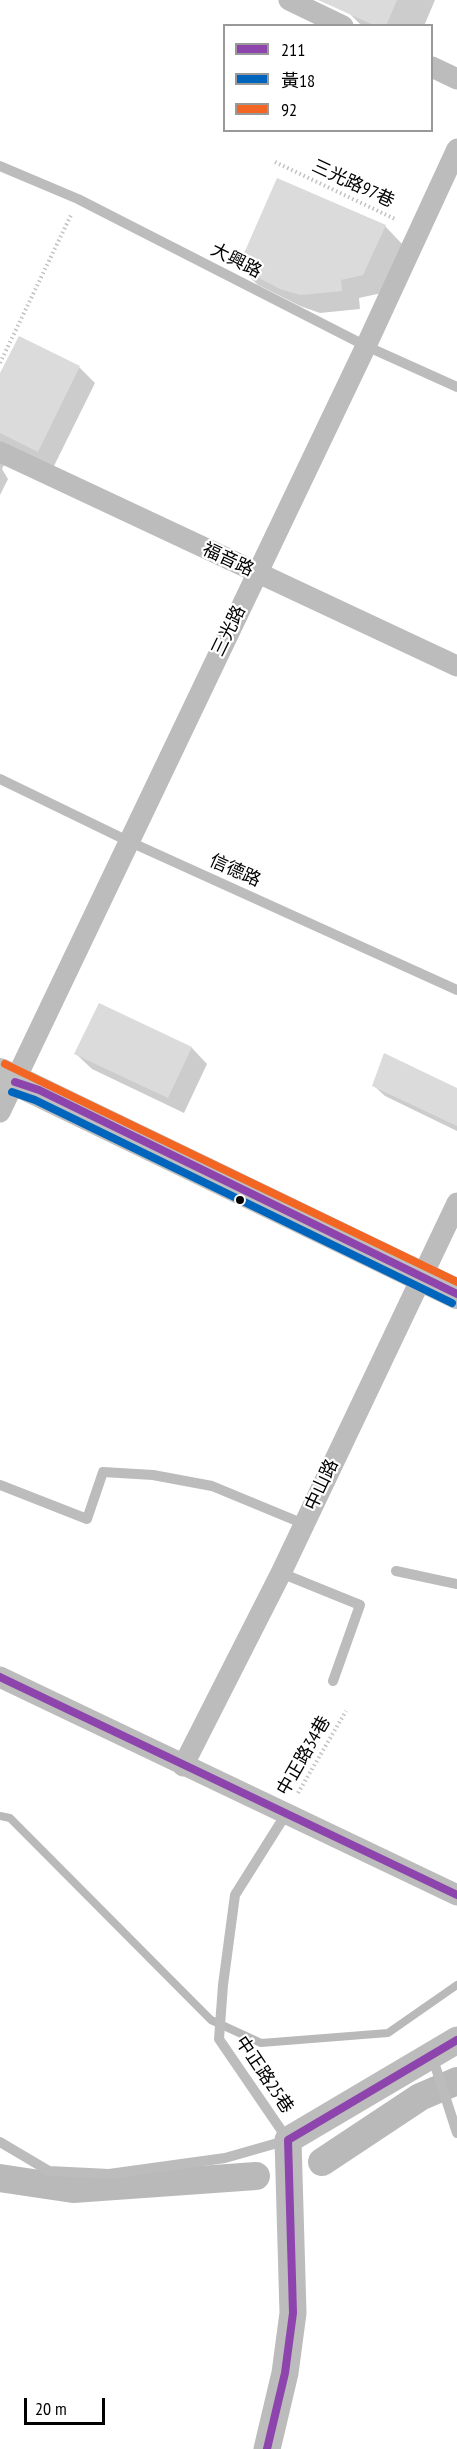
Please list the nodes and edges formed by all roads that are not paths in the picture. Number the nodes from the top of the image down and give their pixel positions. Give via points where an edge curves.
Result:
1 (289, 0) edge
2 (340, 24) edge
3 (433, 67) edge
4 (457, 79) edge
5 (457, 149) edge
6 (0, 166) edge
7 (366, 346) junction
8 (457, 387) edge
9 (0, 452) edge
10 (256, 574) junction
11 (457, 666) edge
12 (0, 779) edge
13 (128, 841) junction
14 (457, 990) edge
15 (7, 1078) edge
16 (0, 1112) edge
17 (457, 1203) edge
18 (421, 1276) junction
19 (457, 1294) edge
20 (0, 1485) edge
21 (304, 1524) junction
22 (396, 1571) dead end
23 (281, 1573) junction
24 (457, 1584) edge
25 (0, 1677) edge
26 (333, 1681) dead end
27 (183, 1766) junction
28 (286, 1814) junction
29 (457, 1895) edge
30 (457, 2040) edge
31 (434, 2064) junction
32 (457, 2133) edge
33 (288, 2140) junction
34 (0, 2142) edge
35 (267, 2449) edge

1 - 2 street
3 - 4 street
5 - 7 street, 三光路
6 - 7 lane, 大興路 via 78,199
7 - 8 lane, 大興路
7 - 10 street, 三光路
9 - 10 street, 福音路
10 - 11 street, 福音路
10 - 13 street, 三光路
12 - 13 lane, 信德路
13 - 14 lane, 信德路
13 - 15 street, 三光路
15 - 16 street, 三光路
15 - 18 main road
17 - 18 street, 中山路
18 - 19 main road
18 - 21 street, 中山路
20 - 21 lane via 87,1519 103,1472 153,1475 212,1486
21 - 23 street, 中山路
22 - 24 lane
23 - 26 lane via 360,1605
23 - 27 street, 中山路
25 - 27 street
27 - 28 street
28 - 29 street
28 - 33 lane, 中正路25巷 via 235,1895 219,2039
30 - 31 street
31 - 32 lane
31 - 33 street
33 - 34 lane, 中正路25巷 via 225,2158 109,2174 49,2171
33 - 35 street via 293,2313 285,2373

